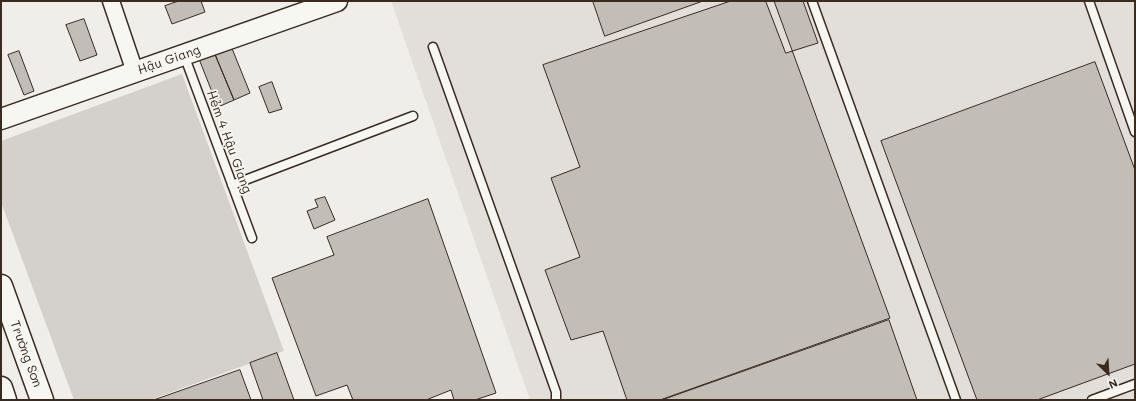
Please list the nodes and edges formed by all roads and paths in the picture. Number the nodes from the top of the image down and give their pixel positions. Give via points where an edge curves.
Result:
1 (111, 1) edge
2 (337, 1) edge
3 (812, 1) edge
4 (1089, 1) edge
5 (433, 46) dead end
6 (184, 55) junction
7 (135, 72) junction
8 (413, 116) dead end
9 (1, 119) edge
10 (1135, 132) edge
11 (232, 185) junction
12 (252, 238) dead end
13 (1, 286) edge
14 (1135, 384) edge
15 (1, 388) edge
16 (5, 400) edge
17 (42, 400) edge
18 (556, 400) edge
19 (956, 400) edge
20 (1092, 400) edge

1 - 7 street
2 - 6 street, Hậu Giang via 302,10
3 - 19 lane
4 - 10 lane
5 - 18 lane via 556,392
6 - 7 street, Hậu Giang
6 - 11 lane, Hẻm 4 Hậu Giang
7 - 9 street, Hậu Giang
8 - 11 lane
11 - 12 lane, Hẻm 4 Hậu Giang
13 - 17 main road, Trường Sơn
14 - 20 lane
15 - 16 main road

